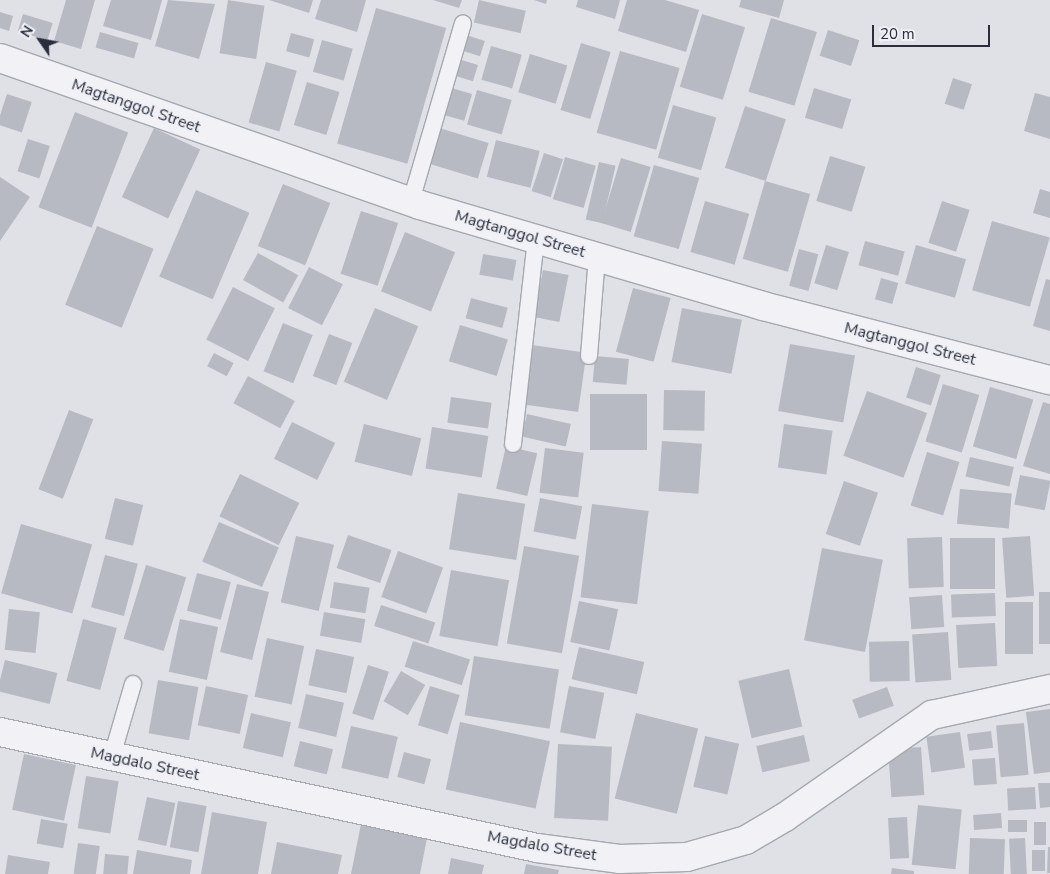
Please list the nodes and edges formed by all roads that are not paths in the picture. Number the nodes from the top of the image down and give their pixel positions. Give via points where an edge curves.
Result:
1 (463, 23) dead end
2 (0, 58) edge
3 (411, 202) junction
4 (536, 239) junction
5 (597, 257) junction
6 (589, 356) dead end
7 (1050, 380) edge
8 (513, 444) dead end
9 (133, 684) dead end
10 (1050, 689) edge
11 (0, 732) edge
12 (112, 756) junction

1 - 3 lane
2 - 3 street, Magtanggol Street
3 - 4 street, Magtanggol Street
4 - 5 street, Magtanggol Street
4 - 8 lane
5 - 6 lane
5 - 7 street, Magtanggol Street via 763,306
9 - 12 lane
10 - 12 street, Magdalo Street via 932,715 746,840 687,857 619,859 537,848
11 - 12 street, Magdalo Street

